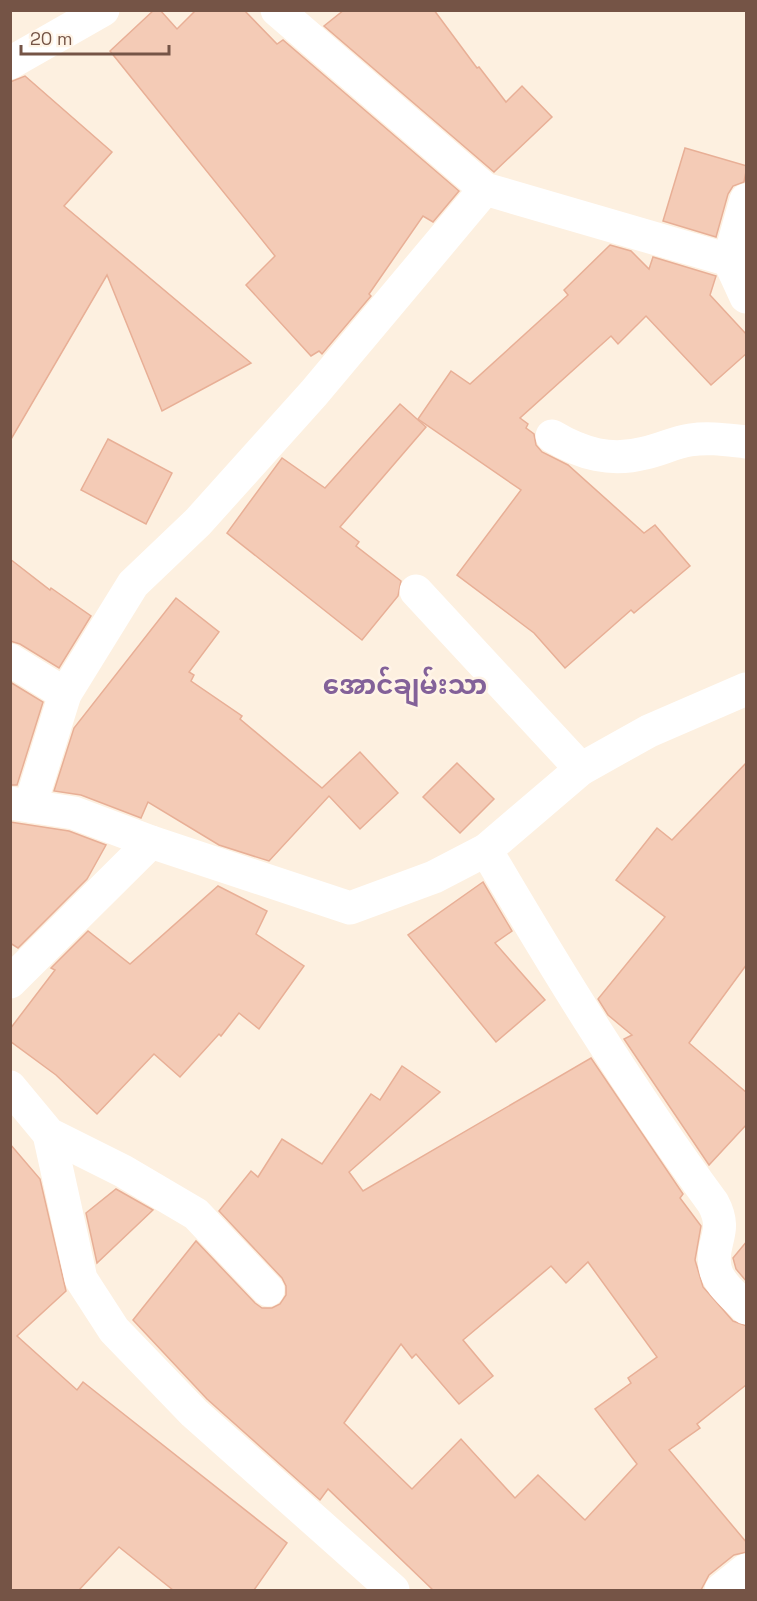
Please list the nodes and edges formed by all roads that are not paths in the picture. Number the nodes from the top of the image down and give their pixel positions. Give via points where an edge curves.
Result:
1 (103, 10) edge
2 (277, 10) edge
3 (10, 63) edge
4 (484, 189) junction
5 (747, 200) edge
6 (729, 260) junction
7 (747, 297) edge
8 (552, 436) dead end
9 (747, 442) edge
10 (416, 591) dead end
11 (10, 660) edge
12 (747, 689) edge
13 (65, 694) junction
14 (581, 769) junction
15 (20, 805) edge
16 (151, 842) junction
17 (486, 850) junction
18 (10, 982) edge
19 (10, 1087) edge
20 (49, 1134) junction
21 (268, 1290) dead end
22 (747, 1308) edge
23 (747, 1570) edge
24 (393, 1590) edge
25 (722, 1590) edge

1 - 3 street
2 - 4 street
4 - 6 street
4 - 13 street via 314,393 198,522 134,584
5 - 6 street
6 - 7 street
8 - 9 street via 572,448 611,459 644,454 687,440
10 - 14 street
11 - 13 street
12 - 14 street via 649,731
13 - 15 street
14 - 17 street
15 - 16 street via 74,813
16 - 17 street via 350,908 434,877
16 - 18 street
17 - 22 street via 558,973 662,1133 713,1203 721,1230 714,1253 715,1269 723,1284
19 - 20 street
20 - 21 street via 196,1214
20 - 24 street via 81,1279 114,1330 194,1413
23 - 25 street

